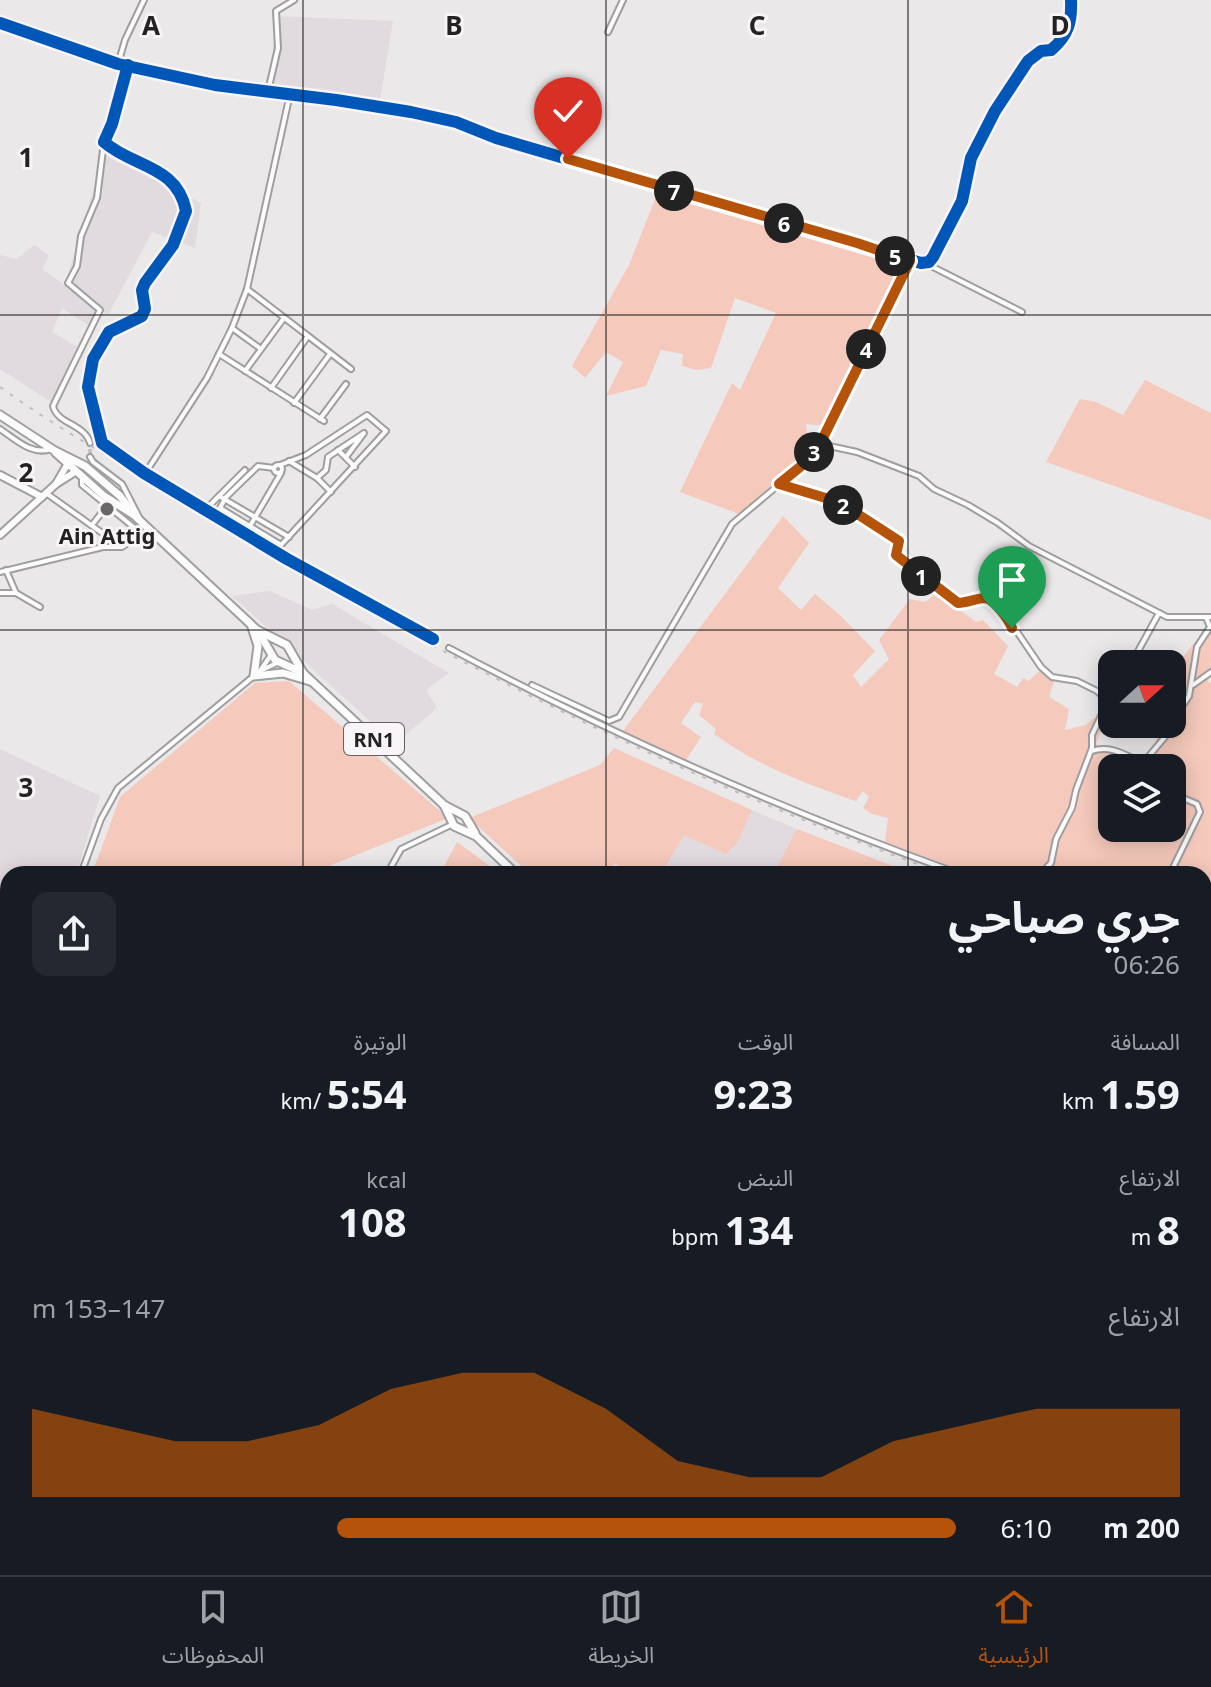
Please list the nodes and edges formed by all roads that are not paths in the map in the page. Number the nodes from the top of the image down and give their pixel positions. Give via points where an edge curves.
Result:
1 (144, 0) edge
2 (294, 0) edge
3 (623, 0) edge
4 (1071, 0) edge
5 (0, 23) edge
6 (608, 32) dead end
7 (118, 64) junction
8 (128, 65) junction
9 (268, 91) junction
10 (290, 94) junction
11 (104, 142) junction
12 (910, 261) junction
13 (925, 263) junction
14 (247, 289) junction
15 (1022, 312) dead end
16 (284, 318) junction
17 (232, 328) junction
18 (308, 336) junction
19 (261, 349) junction
20 (219, 354) junction
21 (330, 354) junction
22 (351, 369) dead end
23 (245, 371) junction
24 (346, 384) dead end
25 (271, 388) junction
26 (294, 403) junction
27 (0, 415) edge
28 (0, 429) edge
29 (90, 443) dead end
30 (820, 444) junction
31 (53, 450) junction
32 (338, 450) junction
33 (90, 457) dead end
34 (346, 457) junction
35 (289, 461) junction
36 (81, 463) junction
37 (277, 467) junction
38 (355, 467) junction
39 (148, 469) dead end
40 (245, 470) dead end
41 (74, 471) junction
42 (0, 475) edge
43 (317, 478) junction
44 (116, 480) junction
45 (779, 484) junction
46 (116, 492) junction
47 (331, 492) junction
48 (44, 495) junction
49 (223, 498) junction
50 (109, 504) junction
51 (209, 506) dead end
52 (255, 517) junction
53 (138, 519) junction
54 (92, 525) junction
55 (250, 526) junction
56 (152, 531) junction
57 (142, 534) junction
58 (0, 535) edge
59 (289, 537) junction
60 (121, 547) junction
61 (6, 570) junction
62 (0, 572) edge
63 (0, 593) edge
64 (16, 593) junction
65 (40, 607) dead end
66 (1159, 613) junction
67 (1208, 617) edge
68 (250, 623) junction
69 (257, 630) junction
70 (433, 639) dead end
71 (280, 643) junction
72 (449, 648) dead end
73 (1139, 650) edge
74 (272, 653) junction
75 (290, 653) junction
76 (280, 662) junction
77 (1211, 672) edge
78 (257, 673) junction
79 (303, 673) junction
80 (1193, 677) junction
81 (1204, 677) junction
82 (312, 682) junction
83 (532, 685) dead end
84 (1192, 687) junction
85 (1098, 692) edge
86 (1098, 723) edge
87 (1091, 752) junction
88 (1122, 754) edge
89 (1151, 754) edge
90 (1186, 799) edge
91 (454, 819) junction
92 (464, 825) junction
93 (1186, 841) edge
94 (1185, 842) edge
95 (84, 866) edge
96 (391, 866) edge
97 (508, 866) edge
98 (938, 866) edge
99 (1048, 866) edge
100 (1174, 866) edge

1 - 7 street
2 - 9 street via 276,11 278,48
3 - 6 street
4 - 13 street via 1072,17 1061,42 1028,61 995,111 971,158 959,208
5 - 7 street
7 - 8 street
8 - 9 street
8 - 11 street
9 - 10 street
10 - 12 street via 456,122
10 - 14 street
11 - 29 street via 97,198 68,283 100,310 53,406 56,415 87,434
11 - 70 street via 170,178 186,211 175,241 145,283 142,316 109,332 93,359 88,387 102,443 287,559
12 - 13 street
12 - 30 street
13 - 15 street
14 - 16 street
14 - 17 street
16 - 18 street
16 - 19 street
17 - 19 street
17 - 20 street
18 - 21 street
18 - 25 street
19 - 23 street
20 - 23 street
20 - 39 street
21 - 22 street
21 - 26 street
23 - 25 street
24 - 26 street via 322,420
25 - 26 street
27 - 31 main road
28 - 31 street via 33,450
30 - 45 street
30 - 66 street via 919,476 1029,546
31 - 36 main road
31 - 41 main road
32 - 34 street
32 - 34 street via 364,433
32 - 43 street
33 - 44 street
34 - 38 street
35 - 37 street
35 - 38 street via 367,415 386,431
35 - 43 street
36 - 41 main road
36 - 46 main road
37 - 49 street via 258,466
37 - 52 street via 275,472 281,473
38 - 47 street
40 - 49 street
41 - 48 street
41 - 50 main road
42 - 48 street
43 - 47 street
44 - 46 street
44 - 53 street
45 - 83 street via 732,524 617,718 609,721
45 - 85 street via 839,502 896,537 896,555 958,603 989,600 1052,677
46 - 50 main road via 116,500
46 - 53 main road
47 - 59 street
48 - 54 street
48 - 58 street
49 - 51 street
49 - 52 street
49 - 55 street via 220,508
50 - 53 main road
50 - 54 street
50 - 57 street
52 - 55 street
52 - 59 street
53 - 56 main road
54 - 60 street
55 - 59 street via 281,545
56 - 57 street
56 - 68 main road
57 - 60 street
60 - 61 street
61 - 62 street
61 - 64 street
63 - 64 street
64 - 65 street
66 - 67 street via 1173,619
66 - 73 street
67 - 80 street via 1210,627 1197,647
68 - 69 main road
68 - 78 main road via 258,646
69 - 71 main road
69 - 74 main road
71 - 74 main road
71 - 75 main road
72 - 98 street via 718,779
74 - 76 main road
74 - 78 street
75 - 76 main road
75 - 79 main road, RN1
76 - 78 street
76 - 79 main road, RN1
77 - 81 street
78 - 82 main road via 283,673
78 - 95 street via 118,788
79 - 82 main road, RN1
80 - 81 street
80 - 84 street
81 - 84 street
82 - 91 main road, RN1
84 - 89 street via 1170,731
86 - 87 street
87 - 88 street via 1099,748
87 - 99 street
90 - 93 street via 1200,812
91 - 92 main road
91 - 92 main road via 465,816
91 - 96 street via 401,849
92 - 97 main road
94 - 100 street

